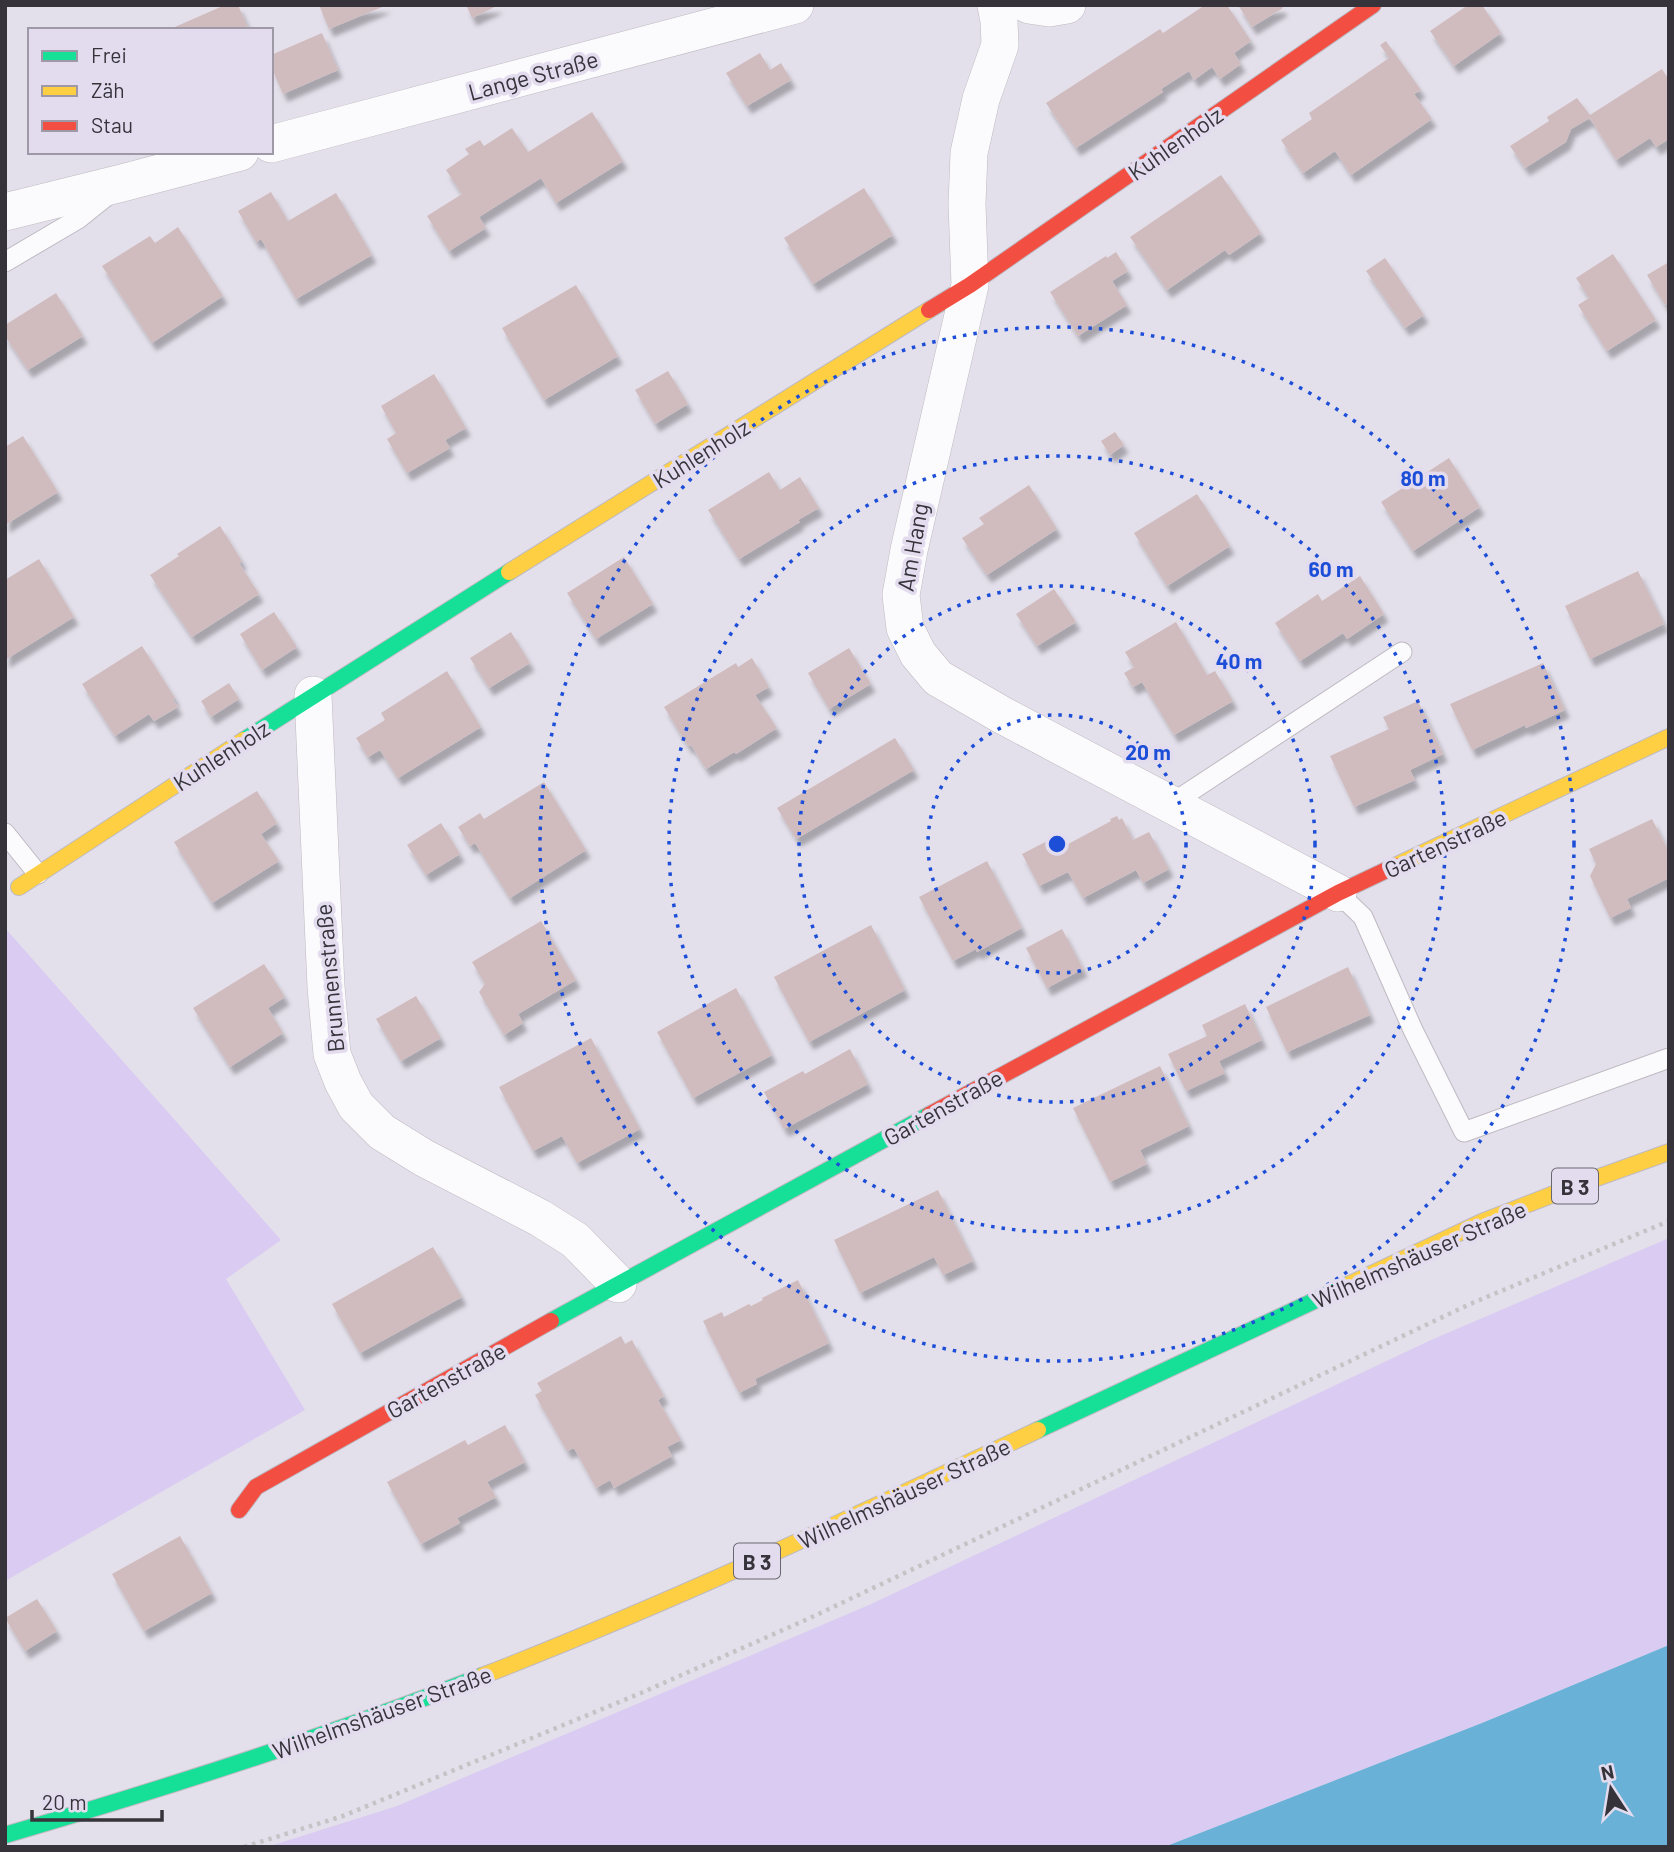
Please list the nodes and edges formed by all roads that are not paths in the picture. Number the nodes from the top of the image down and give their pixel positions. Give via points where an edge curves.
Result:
1 (795, 5) edge
2 (996, 5) edge
3 (1029, 5) edge
4 (1067, 5) edge
5 (1373, 5) edge
6 (273, 143) edge
7 (232, 154) edge
8 (122, 183) junction
9 (5, 212) edge
10 (5, 262) edge
11 (970, 285) junction
12 (1402, 652) dead end
13 (313, 695) junction
14 (1669, 737) edge
15 (1171, 804) junction
16 (5, 833) edge
17 (38, 874) junction
18 (19, 887) dead end
19 (1338, 893) junction
20 (1669, 1058) edge
21 (1669, 1152) edge
22 (618, 1284) junction
23 (239, 1510) dead end
24 (5, 1835) edge

1 - 6 street, Lange Straße
2 - 11 street, Am Hang via 1000,45 969,153
3 - 4 street
5 - 11 street, Kuhlenholz
7 - 8 street
8 - 9 street
8 - 10 lane via 78,219
11 - 13 street, Kuhlenholz
11 - 15 street, Am Hang via 909,550 901,595 905,628 938,678
12 - 15 lane
13 - 17 street, Kuhlenholz
13 - 22 street, Brunnenstraße via 326,987 332,1054 343,1082 356,1106 382,1132 575,1240
14 - 19 street, Gartenstraße
15 - 19 street, Am Hang
16 - 17 lane
17 - 18 street, Kuhlenholz
19 - 20 lane via 1363,917 1464,1132
19 - 22 street, Gartenstraße
21 - 24 street, Wilhelmshäuser Straße / B 3 via 1482,1222 800,1541 522,1661 248,1761
22 - 23 street, Gartenstraße via 256,1487

